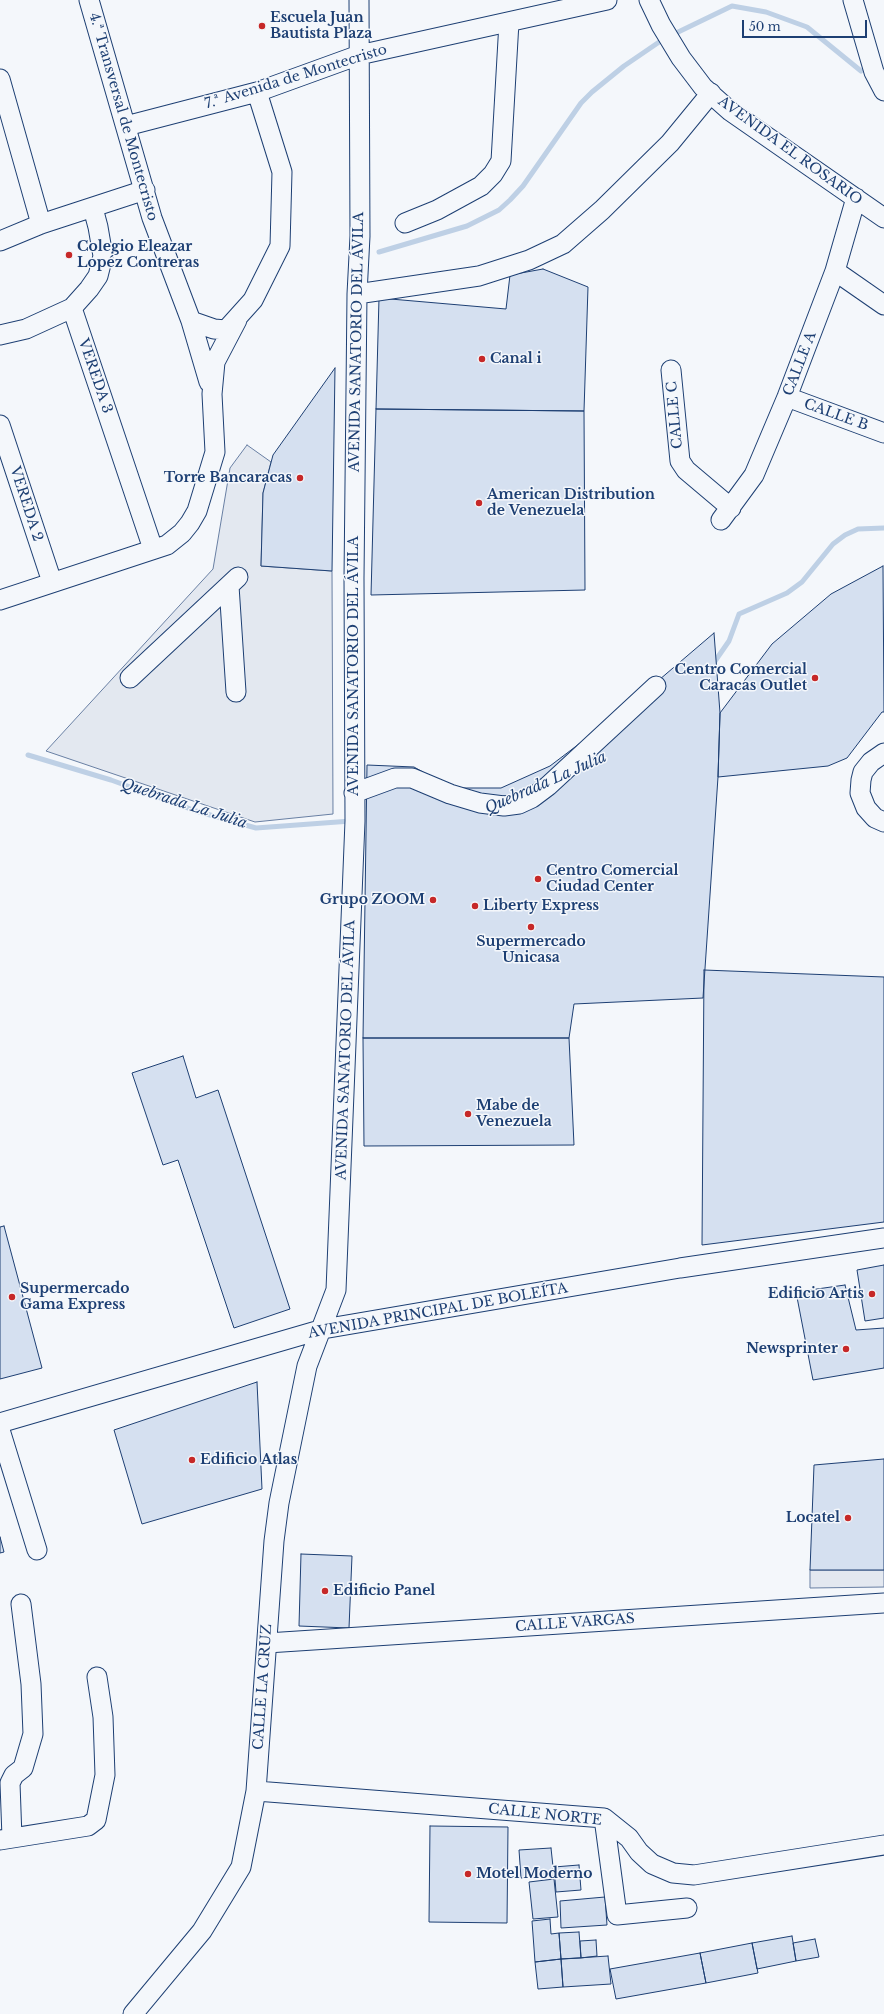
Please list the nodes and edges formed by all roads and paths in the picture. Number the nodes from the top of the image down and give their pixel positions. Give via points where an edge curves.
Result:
1 (89, 0) edge
2 (359, 0) edge
3 (607, 0) edge
4 (649, 0) edge
5 (853, 0) edge
6 (509, 22) junction
7 (358, 55) junction
8 (0, 79) edge
9 (884, 91) edge
10 (257, 92) junction
11 (711, 93) junction
12 (126, 126) junction
13 (145, 190) junction
14 (856, 198) junction
15 (93, 208) junction
16 (884, 218) edge
17 (405, 222) dead end
18 (41, 224) junction
19 (0, 241) edge
20 (835, 271) junction
21 (357, 294) junction
22 (884, 305) edge
23 (72, 308) junction
24 (237, 320) junction
25 (191, 321) junction
26 (0, 335) edge
27 (672, 370) dead end
28 (212, 394) junction
29 (787, 397) junction
30 (0, 425) edge
31 (884, 433) edge
32 (726, 514) joint
33 (153, 549) junction
34 (52, 582) junction
35 (0, 600) edge
36 (130, 678) dead end
37 (656, 686) dead end
38 (236, 692) dead end
39 (884, 753) edge
40 (354, 793) junction
41 (884, 822) edge
42 (884, 1238) edge
43 (322, 1329) junction
44 (0, 1423) edge
45 (0, 1430) edge
46 (37, 1550) dead end
47 (884, 1603) edge
48 (21, 1604) dead end
49 (267, 1643) junction
50 (97, 1678) dead end
51 (256, 1791) junction
52 (604, 1818) junction
53 (6, 1839) edge
54 (884, 1845) edge
55 (687, 1908) dead end
56 (133, 2014) edge

1 - 12 street, 4.ª Transversal de Montecristo
2 - 7 street, AVENIDA SANATORIO DEL ÁVILA
3 - 6 street, 7.ª Avenida de Montecristo
4 - 11 street, AVENIDA EL ROSARIO via 682,58
5 - 9 street via 874,72
6 - 7 street, 7.ª Avenida de Montecristo
6 - 17 street via 501,161 481,186 437,210
7 - 10 street, 7.ª Avenida de Montecristo
7 - 21 street, AVENIDA SANATORIO DEL ÁVILA via 360,236
8 - 18 street
10 - 12 street, 7.ª Avenida de Montecristo
10 - 24 street via 282,172 280,246 253,300
11 - 14 street, AVENIDA EL ROSARIO via 730,111
11 - 21 street via 670,143 602,210 563,244 529,260 479,276
12 - 13 street, 4.ª Transversal de Montecristo
13 - 15 street
13 - 25 street, 4.ª Transversal de Montecristo via 152,218
14 - 16 street, AVENIDA EL ROSARIO
14 - 20 street, CALLE A
15 - 18 street
15 - 23 street via 103,256 98,276
18 - 19 street
20 - 22 street
20 - 29 street, CALLE A
21 - 40 street, AVENIDA SANATORIO DEL ÁVILA
23 - 26 street via 26,329
23 - 33 street, VEREDA 3
24 - 25 street via 226,330 214,329
24 - 28 street via 215,362
25 - 28 street, 4.ª Transversal de Montecristo
27 - 32 street, CALLE C via 680,461
28 - 33 street via 215,452 197,511 182,533 167,544
29 - 31 street, CALLE B
29 - 32 street, CALLE A via 754,475
30 - 34 street, VEREDA 2
33 - 34 street
34 - 35 street
36 - 38 street via 234,581
37 - 40 street via 548,786 519,804 504,806 480,803 412,778 395,778
39 - 41 street via 871,762 864,772 860,793 866,808 875,818
40 - 43 street, AVENIDA SANATORIO DEL ÁVILA via 336,1290
42 - 43 street, AVENIDA PRINCIPAL DE BOLEÍTA via 680,1268
43 - 44 street, AVENIDA PRINCIPAL DE BOLEÍTA
43 - 49 street, CALLE LA CRUZ via 307,1366 279,1503
45 - 46 street
47 - 49 street, CALLE VARGAS
48 - 53 street via 31,1684 33,1734 23,1768 14,1775 10,1783
49 - 51 street, CALLE LA CRUZ
50 - 53 street via 103,1717 105,1775 96,1820 88,1826
51 - 52 street, CALLE NORTE
51 - 56 street, CALLE LA CRUZ via 241,1867 202,1931
52 - 54 street, CALLE NORTE via 629,1838 652,1864 673,1873 694,1875
52 - 55 street via 617,1915

